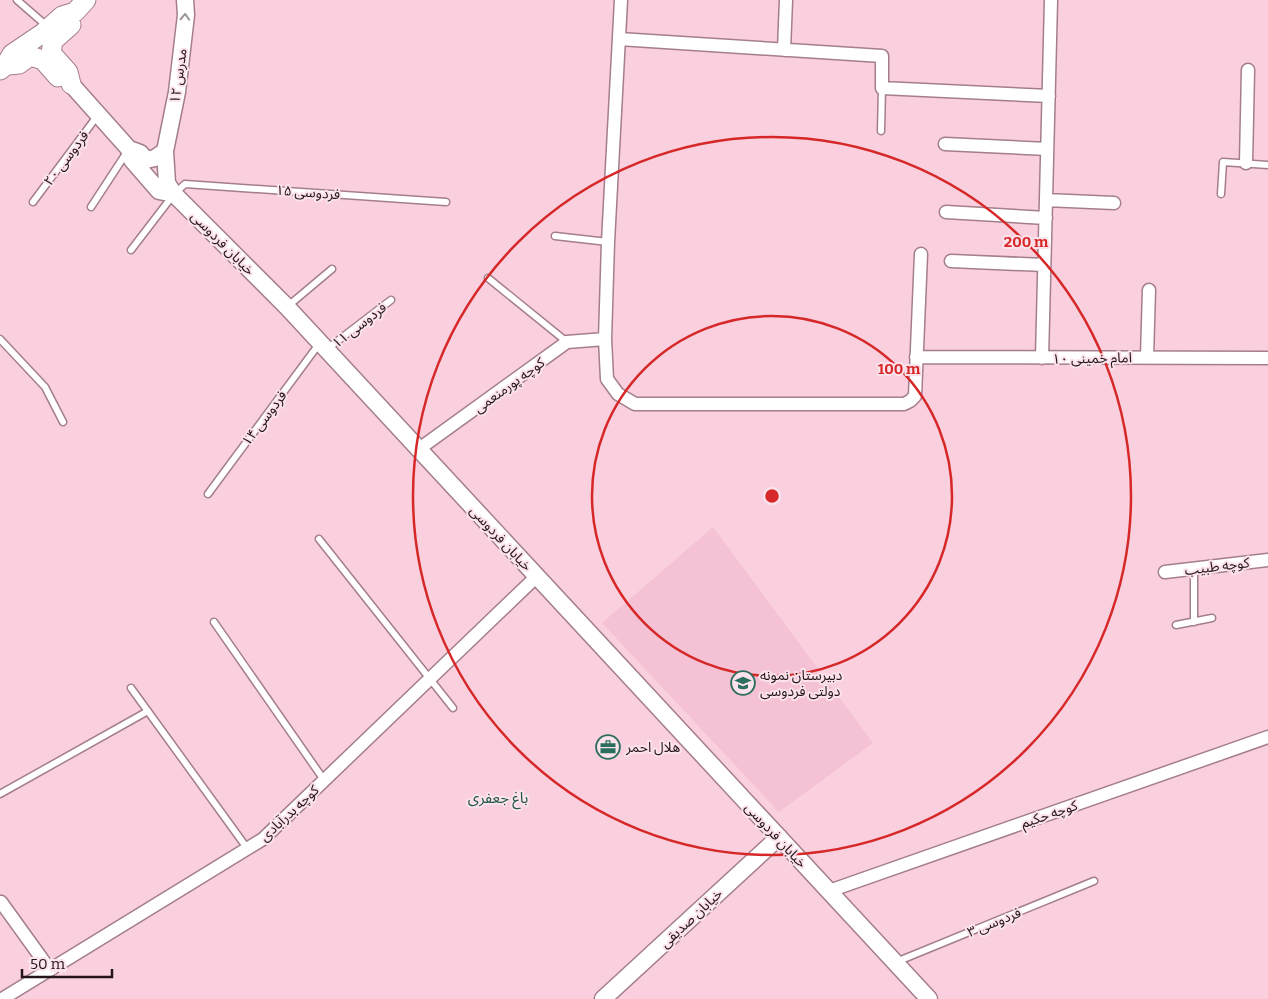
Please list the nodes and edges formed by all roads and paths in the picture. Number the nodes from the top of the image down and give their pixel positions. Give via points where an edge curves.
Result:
1 (16, 0) edge
2 (185, 0) edge
3 (621, 0) edge
4 (786, 0) edge
5 (1051, 0) edge
6 (81, 6) edge
7 (49, 28) junction
8 (619, 39) junction
9 (784, 50) junction
10 (2, 68) edge
11 (1248, 70) dead end
12 (72, 84) junction
13 (882, 88) junction
14 (1049, 96) junction
15 (99, 114) junction
16 (881, 130) dead end
17 (945, 144) dead end
18 (129, 149) junction
19 (1047, 149) junction
20 (165, 151) junction
21 (1246, 163) junction
22 (1268, 165) edge
23 (174, 194) junction
24 (1221, 194) dead end
25 (1046, 200) junction
26 (33, 202) dead end
27 (446, 202) dead end
28 (1114, 203) dead end
29 (91, 207) dead end
30 (946, 212) dead end
31 (1046, 218) junction
32 (555, 236) dead end
33 (608, 242) junction
34 (131, 250) dead end
35 (921, 254) dead end
36 (951, 260) dead end
37 (1044, 265) junction
38 (332, 269) dead end
39 (488, 278) dead end
40 (1149, 290) dead end
41 (391, 300) dead end
42 (287, 307) junction
43 (0, 339) edge
44 (605, 339) junction
45 (567, 342) junction
46 (323, 346) junction
47 (916, 357) junction
48 (1147, 357) junction
49 (1042, 358) junction
50 (1268, 358) edge
51 (63, 422) dead end
52 (419, 449) junction
53 (208, 494) dead end
54 (319, 539) dead end
55 (1268, 560) edge
56 (1194, 569) junction
57 (1166, 572) dead end
58 (537, 576) junction
59 (1212, 618) dead end
60 (214, 622) dead end
61 (1194, 622) junction
62 (1176, 625) dead end
63 (430, 678) junction
64 (131, 688) dead end
65 (453, 708) dead end
66 (148, 711) junction
67 (1268, 737) edge
68 (324, 780) junction
69 (0, 794) edge
70 (779, 837) junction
71 (247, 848) junction
72 (1094, 881) dead end
73 (829, 892) junction
74 (1, 902) edge
75 (895, 962) junction
76 (50, 970) junction
77 (2, 999) edge
78 (602, 999) edge
79 (929, 999) edge

1 - 7 lane
20 -> 2 street, مدرس ۱۲ via 177,92
3 - 8 street
4 - 9 street
5 - 14 street
6 - 7 main road via 62,16
6 - 12 main road via 70,25 53,41 51,53 68,72
7 - 10 main road via 12,54
8 - 9 street
8 - 33 street
9 - 13 street via 882,56
10 - 12 main road via 19,64 30,56 43,60 60,79
11 - 21 street
12 - 15 street, خیابان فردوسی
13 - 14 street
13 - 16 lane
14 - 19 street
15 - 18 street, خیابان فردوسی
15 - 26 lane, فردوسی ۲۰
17 - 19 street
18 - 20 street via 140,153 146,160
18 - 23 street, خیابان فردوسی via 132,160 159,191
18 - 29 lane
19 - 25 street
20 - 23 street, مدرس ۱۲ via 167,184
21 - 22 lane
21 - 24 lane via 1223,162
23 - 27 lane, فردوسی ۱۵ via 186,184
23 - 34 lane
23 - 42 street, خیابان فردوسی
25 - 28 street
25 - 31 street
30 - 31 street
31 - 37 street
32 - 33 lane
33 - 44 street
35 - 47 street
36 - 37 street
37 - 49 street
38 - 42 lane
39 - 45 lane
40 - 48 street
41 - 46 lane, فردوسی ۱۱
42 - 46 street, خیابان فردوسی
43 - 51 lane via 45,387
44 - 45 street
44 - 47 street via 607,379 618,394 635,404 904,404 915,396
45 - 52 street, کوچه پورمنعمی
46 - 52 street, خیابان فردوسی
46 - 53 lane, فردوسی ۱۴
47 - 49 street, امام خمینی ۱۰
48 - 49 street, امام خمینی ۱۰
48 - 50 street, امام خمینی ۱۰
52 - 58 street, خیابان فردوسی
54 - 63 lane
55 - 56 street, کوچه طبیب
56 - 57 street, کوچه طبیب
56 - 61 lane
58 - 63 street, کوچه بدرآبادی
58 - 70 street, خیابان فردوسی
59 - 61 lane
60 - 68 lane
61 - 62 lane
63 - 65 lane
63 - 68 street, کوچه بدرآبادی
64 - 66 lane
66 - 69 lane
66 - 71 lane
67 - 73 street, کوچه حکیم
68 - 71 street, کوچه بدرآبادی via 263,839
70 - 73 street, خیابان فردوسی
70 - 78 street, خیابان صدیقی
71 - 76 street, کوچه بدرآبادی
72 - 75 lane, فردوسی ۳
73 - 75 street, خیابان فردوسی
74 - 76 street
75 - 79 street, خیابان فردوسی
76 - 77 street, کوچه بدرآبادی

